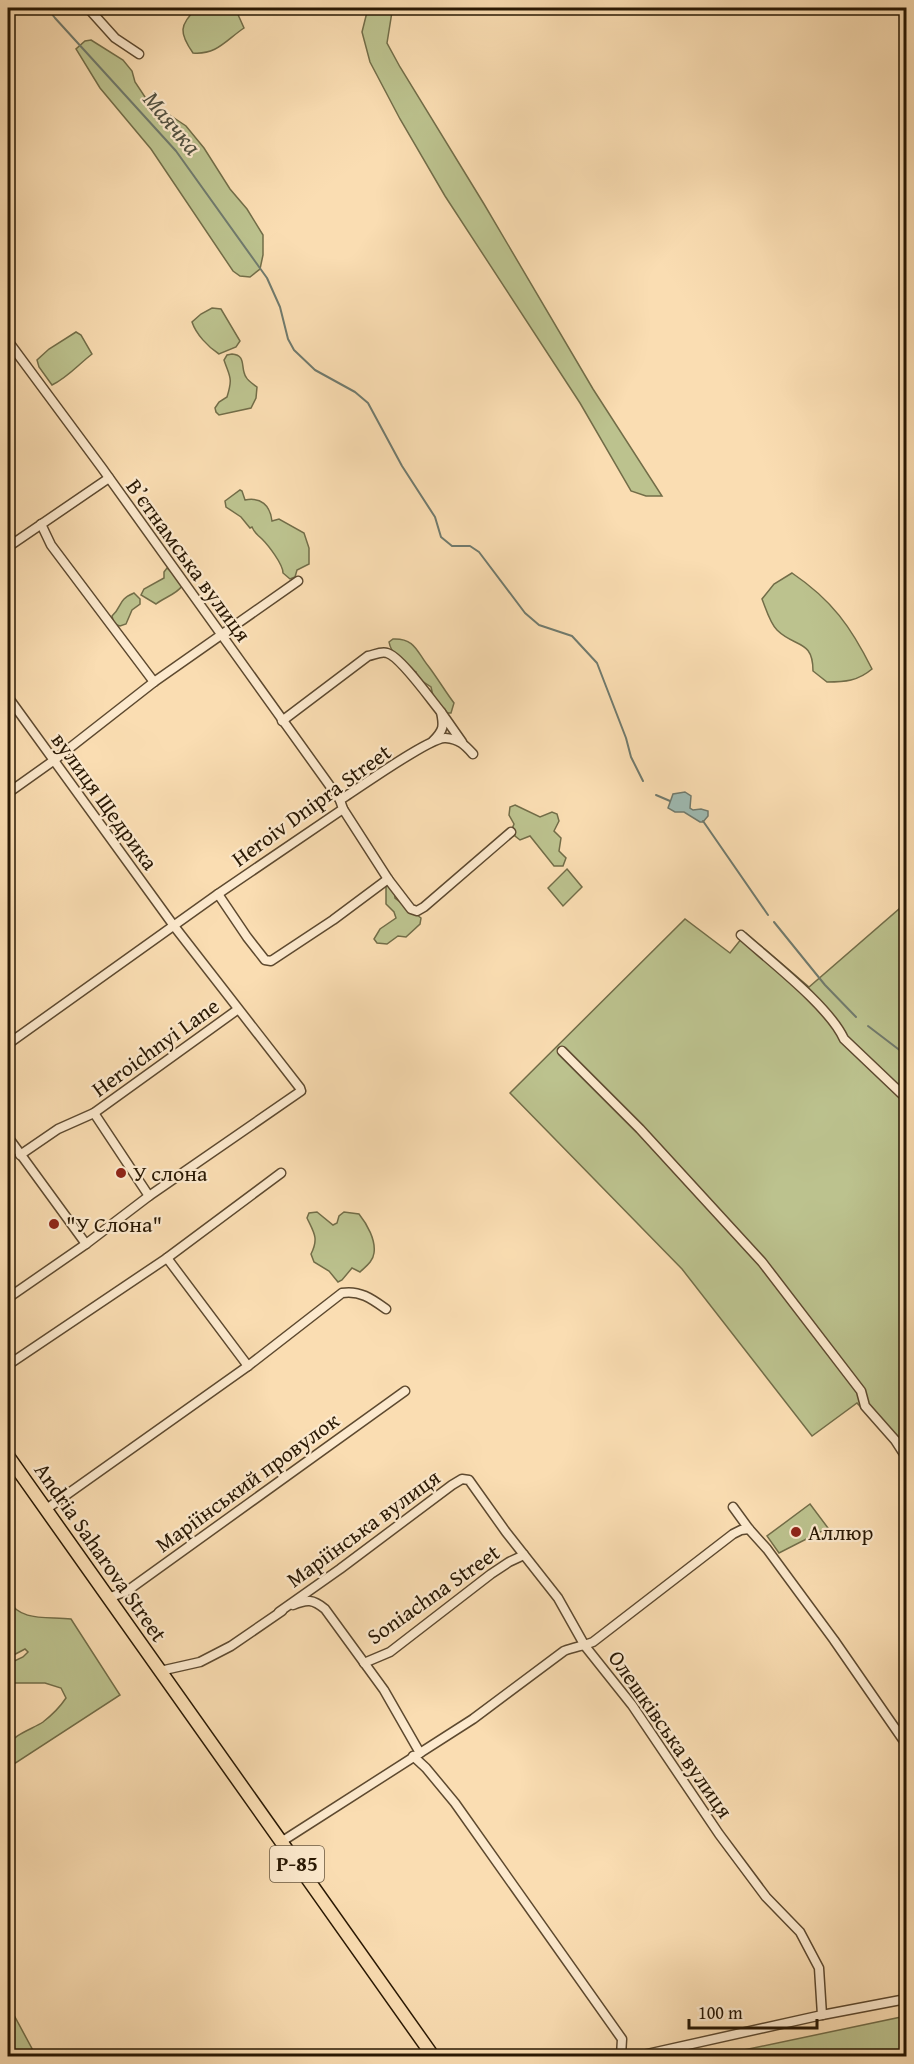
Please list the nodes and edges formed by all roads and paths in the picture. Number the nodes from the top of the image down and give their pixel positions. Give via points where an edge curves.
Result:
1 (88, 8) edge
2 (139, 54) dead end
3 (8, 341) edge
4 (109, 478) junction
5 (41, 524) junction
6 (8, 547) edge
7 (298, 581) dead end
8 (221, 636) junction
9 (154, 682) junction
10 (8, 697) edge
11 (441, 712) junction
12 (282, 721) junction
13 (433, 741) junction
14 (462, 742) junction
15 (473, 754) dead end
16 (53, 761) junction
17 (8, 793) edge
18 (340, 800) junction
19 (343, 809) junction
20 (511, 832) dead end
21 (388, 879) junction
22 (218, 894) junction
23 (174, 926) junction
24 (741, 935) dead end
25 (237, 1010) junction
26 (8, 1044) edge
27 (562, 1051) dead end
28 (906, 1098) edge
29 (94, 1113) junction
30 (8, 1137) edge
31 (20, 1155) junction
32 (281, 1173) dead end
33 (149, 1196) junction
34 (86, 1244) junction
35 (167, 1258) junction
36 (8, 1298) edge
37 (386, 1309) dead end
38 (8, 1365) edge
39 (248, 1366) junction
40 (405, 1390) dead end
41 (8, 1456) edge
42 (906, 1457) edge
43 (469, 1480) joint
44 (733, 1507) dead end
45 (45, 1510) junction
46 (749, 1529) junction
47 (524, 1555) junction
48 (108, 1598) junction
49 (279, 1612) junction
50 (585, 1646) junction
51 (364, 1662) junction
52 (160, 1671) junction
53 (906, 1744) edge
54 (417, 1754) junction
55 (281, 1842) junction
56 (906, 1999) edge
57 (822, 2015) junction
58 (433, 2056) edge
59 (621, 2056) edge
60 (638, 2056) edge

1 - 2 street via 115,39
3 - 4 street, Вʼєтнамська вулиця
4 - 5 street
4 - 8 street, Вʼєтнамська вулиця
5 - 6 street
5 - 9 street via 51,545
7 - 8 street
8 - 9 street
8 - 12 street, Вʼєтнамська вулиця
9 - 16 street
10 - 16 street, вулиця Щедрика
11 - 12 street via 401,663 379,653 369,656
11 - 13 street via 444,726
11 - 14 street
12 - 18 street, Вʼєтнамська вулиця
13 - 14 street via 445,737
13 - 18 street, Heroiv Dnipra Street
14 - 15 street
16 - 17 street
16 - 23 street, вулиця Щедрика
18 - 19 street, Heroiv Dnipra Street
19 - 21 street
19 - 22 street, Heroiv Dnipra Street
20 - 21 street via 417,911 411,909
21 - 22 street via 271,961 265,960
22 - 23 street, Heroiv Dnipra Street
23 - 25 street
23 - 26 street, Heroiv Dnipra Street
24 - 28 street via 816,1003 839,1027 844,1039
25 - 29 street, Heroichnyi Lane
25 - 33 street via 301,1092
27 - 42 street via 762,1262 861,1391 865,1406
29 - 31 street, Heroichnyi Lane via 58,1129
29 - 33 street
30 - 31 street
31 - 34 street
32 - 35 street
33 - 34 street
34 - 36 street
35 - 38 street
35 - 39 street
37 - 39 street via 365,1295 342,1293
39 - 45 street
40 - 48 street, Маріїнський провулок via 127,1591
41 - 45 main road, Andria Saharova Street / Р-85
43 - 47 street, Олешківська вулиця
43 - 49 street, Маріїнська вулиця via 452,1485
44 - 46 street
45 - 48 main road, Andria Saharova Street / Р-85
46 - 50 street via 734,1534
46 - 53 street
47 - 50 street, Олешківська вулиця via 558,1599
47 - 51 street, Soniachna Street via 491,1574 390,1652
48 - 52 main road, Andria Saharova Street / Р-85
49 - 51 street via 315,1601
49 - 52 street via 200,1662
50 - 54 street via 564,1651 473,1719
50 - 57 street, Олешківська вулиця via 632,1705 766,1897 800,1932 819,1968
51 - 54 street via 384,1690
52 - 55 main road, Р-85
54 - 55 street
54 - 59 street via 616,2030 622,2039
55 - 58 main road, Р-85
56 - 57 street
57 - 60 street

